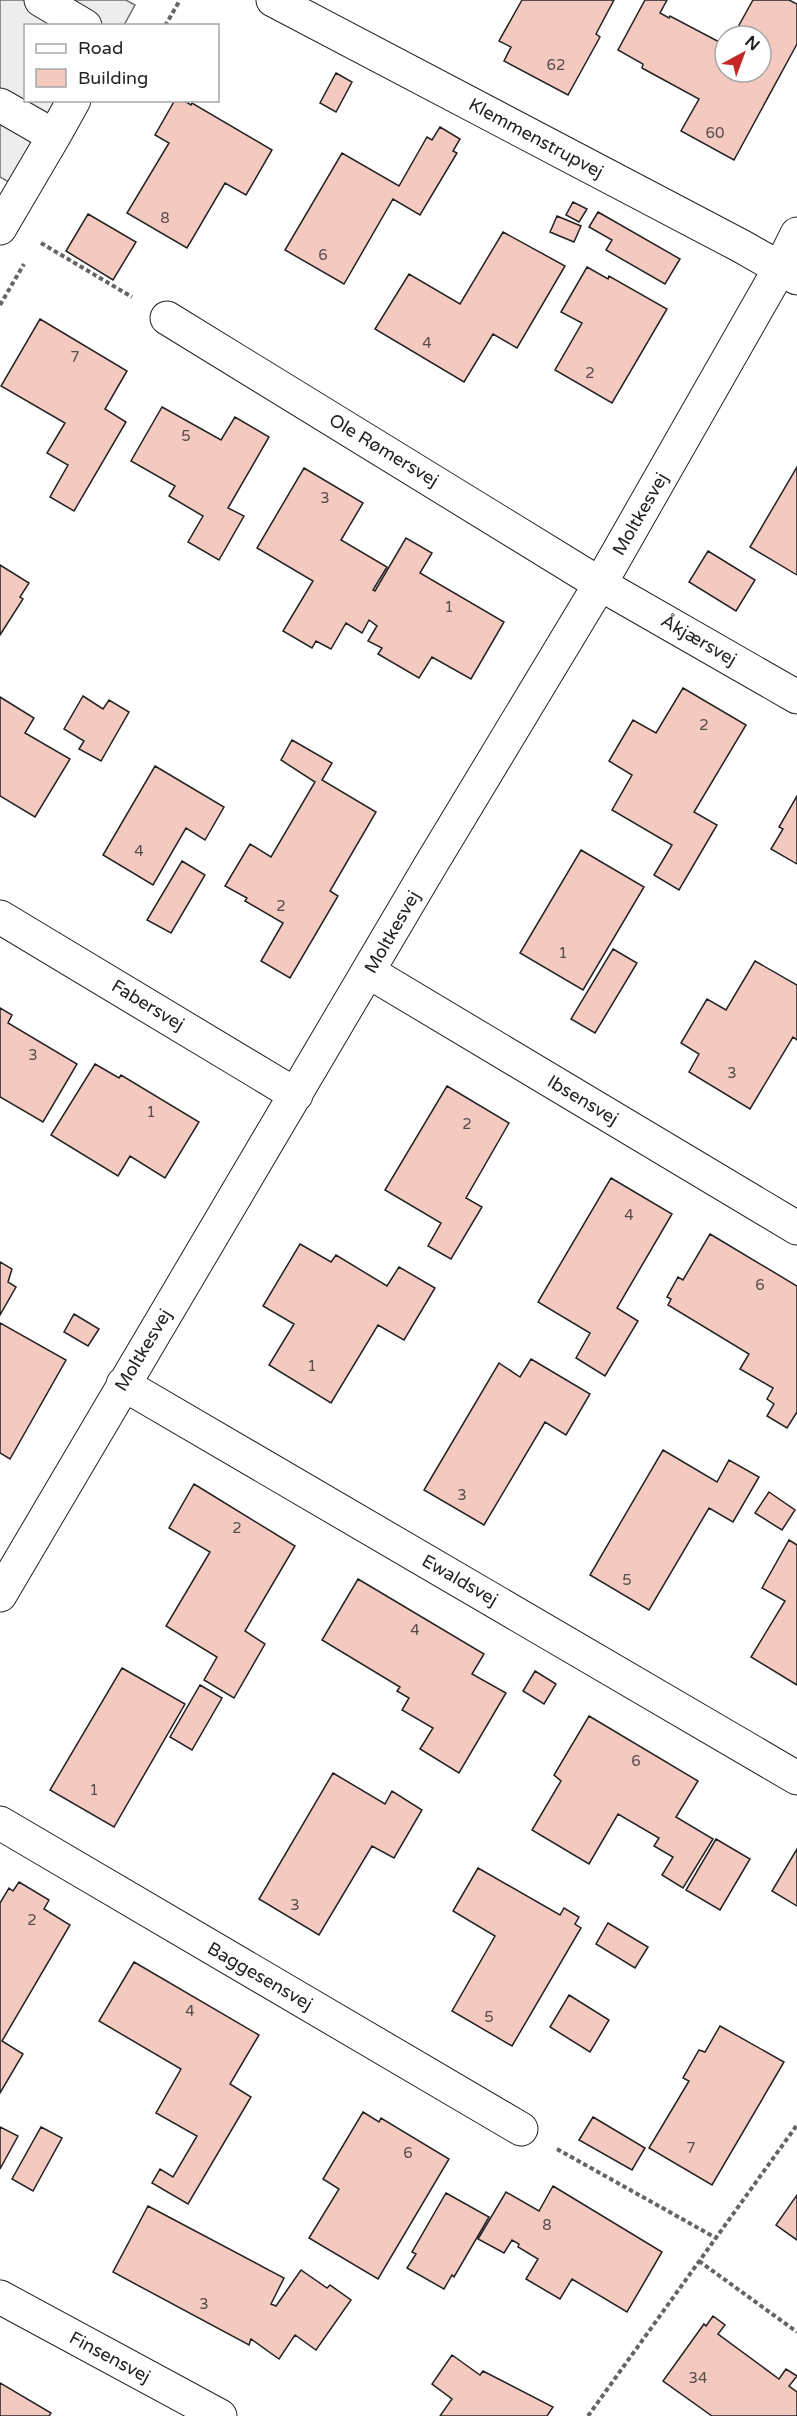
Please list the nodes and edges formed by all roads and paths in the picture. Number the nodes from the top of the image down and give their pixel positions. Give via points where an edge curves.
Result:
1 (41, 0) edge
2 (179, 0) edge
3 (273, 0) edge
4 (82, 24) edge
5 (166, 24) edge
6 (73, 102) edge
7 (0, 105) edge
8 (54, 136) junction
9 (1, 224) edge
10 (797, 234) edge
11 (37, 241) dead end
12 (788, 273) edge
13 (167, 318) joint
14 (600, 584) junction
15 (797, 698) edge
16 (0, 917) edge
17 (369, 972) junction
18 (296, 1095) junction
19 (797, 1228) edge
20 (123, 1384) junction
21 (0, 1595) edge
22 (797, 1778) edge
23 (0, 1823) edge
24 (797, 2125) edge
25 (521, 2129) joint
26 (716, 2238) junction
27 (699, 2261) junction
28 (0, 2298) edge
29 (797, 2332) edge
30 (220, 2416) edge
31 (588, 2416) edge

1 - 4 street
2 - 5 path
3 - 12 street, Klemmenstrupvej
6 - 8 street
7 - 8 street
8 - 9 street
10 - 12 street, Moltkesvej
11 - 13 path
12 - 14 street, Moltkesvej
13 - 14 street, Ole Rømersvej
14 - 15 street, Åkjærsvej
14 - 17 street, Moltkesvej
16 - 18 street, Fabersvej
17 - 18 street, Moltkesvej
17 - 19 street, Ibsensvej
18 - 20 street, Moltkesvej
20 - 21 street, Moltkesvej
20 - 22 street, Ewaldsvej
23 - 25 street, Baggesensvej
24 - 26 path
25 - 26 path
26 - 27 path
27 - 29 path
27 - 31 path
28 - 30 street, Finsensvej

